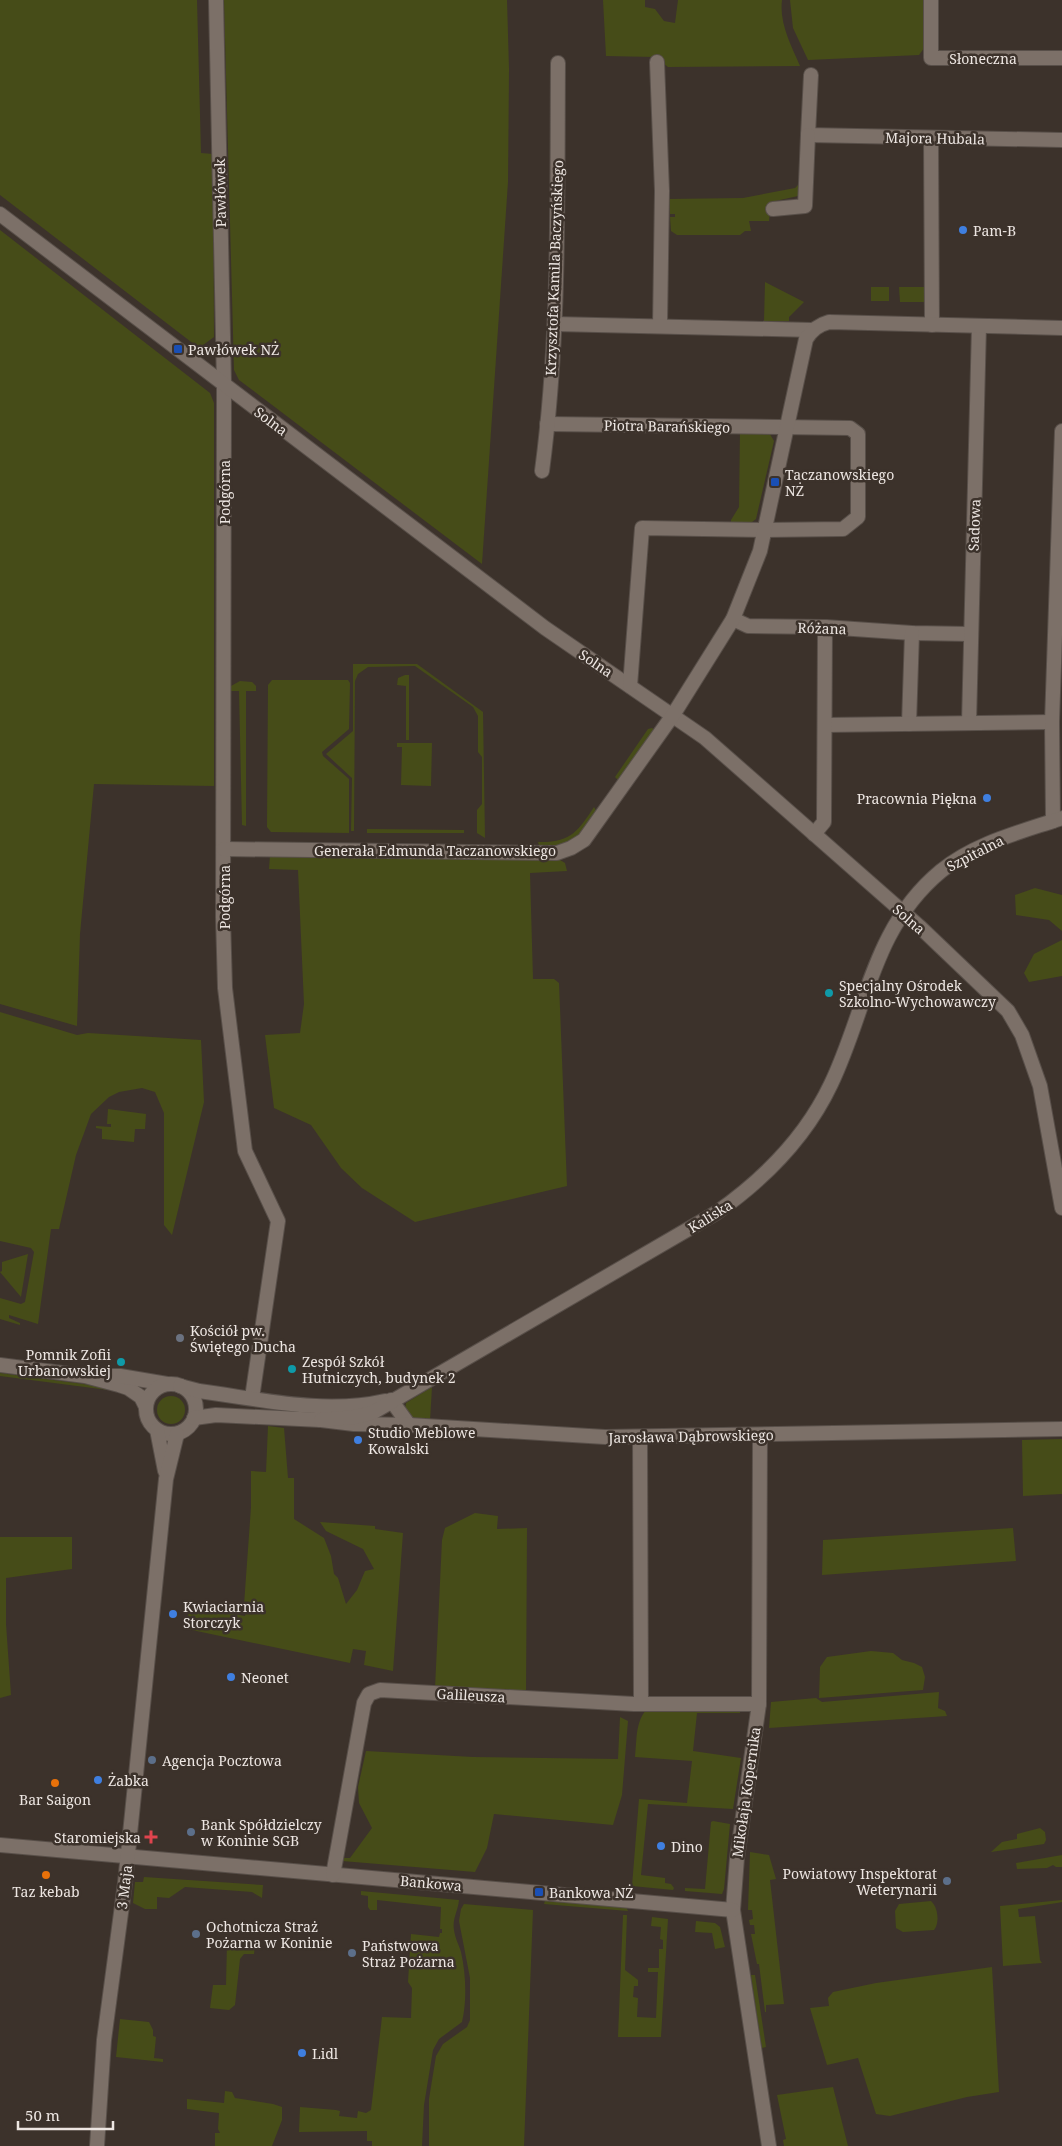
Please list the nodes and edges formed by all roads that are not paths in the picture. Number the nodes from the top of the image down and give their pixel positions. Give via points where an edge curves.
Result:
1 (216, 0) edge
2 (931, 0) edge
3 (1062, 58) edge
4 (657, 62) dead end
5 (558, 63) dead end
6 (812, 74) dead end
7 (808, 135) junction
8 (931, 138) junction
9 (1062, 140) edge
10 (773, 209) dead end
11 (0, 214) edge
12 (555, 324) junction
13 (932, 324) junction
14 (660, 326) junction
15 (980, 326) junction
16 (1062, 328) edge
17 (812, 330) junction
18 (224, 385) junction
19 (547, 424) junction
20 (787, 427) junction
21 (1062, 431) edge
22 (542, 471) dead end
23 (764, 530) junction
24 (1060, 583) edge
25 (733, 619) junction
26 (825, 627) junction
27 (912, 633) junction
28 (970, 634) junction
29 (630, 686) junction
30 (1058, 700) edge
31 (673, 715) junction
32 (1052, 722) junction
33 (969, 723) junction
34 (909, 724) junction
35 (825, 725) junction
36 (1057, 820) edge
37 (814, 834) junction
38 (224, 849) junction
39 (903, 912) junction
40 (1062, 1208) edge
41 (0, 1365) edge
42 (85, 1376) junction
43 (174, 1385) junction
44 (252, 1398) junction
45 (391, 1400) junction
46 (146, 1407) junction
47 (194, 1418) junction
48 (321, 1420) junction
49 (409, 1425) junction
50 (1062, 1429) edge
51 (157, 1430) junction
52 (177, 1434) junction
53 (760, 1435) junction
54 (640, 1437) junction
55 (166, 1479) junction
56 (641, 1704) junction
57 (759, 1704) junction
58 (0, 1845) edge
59 (128, 1857) junction
60 (333, 1875) junction
61 (733, 1910) junction
62 (97, 2146) edge
63 (770, 2146) edge

1 - 18 street, Pawłówek
2 - 3 street, Słoneczna via 931,58
4 - 14 street via 662,191
5 - 12 street, Krzysztofa Kamila Baczyńskiego
6 - 7 street
7 - 8 street, Majora Hubala
7 - 10 street via 805,206
8 - 9 street, Majora Hubala
8 - 13 street
11 - 18 street, Solna
12 - 14 street
12 - 19 street, Krzysztofa Kamila Baczyńskiego
13 - 15 street
13 - 17 street via 829,322
14 - 17 street
15 - 16 street
15 - 28 street, Sadowa
17 - 20 street, Generała Edmunda Taczanowskiego via 806,339
18 - 29 street, Solna via 545,628
18 - 38 street, Podgórna
19 - 20 street, Piotra Barańskiego
19 - 22 street, Krzysztofa Kamila Baczyńskiego
20 - 23 street, Generała Edmunda Taczanowskiego
20 - 23 street, Piotra Barańskiego via 850,428 858,434 858,517 843,529
21 - 24 street
23 - 25 street, Generała Edmunda Taczanowskiego via 760,551
23 - 29 street via 642,528
24 - 30 street
25 - 26 street, Różana via 748,626
25 - 31 street, Generała Edmunda Taczanowskiego
26 - 27 street, Różana
26 - 35 street
27 - 28 street, Różana
27 - 34 street
28 - 33 street, Sadowa
29 - 31 street, Solna
30 - 32 street
31 - 37 street, Solna via 705,738
31 - 38 street, Generała Edmunda Taczanowskiego via 584,840 556,853
32 - 33 street
32 - 36 street
33 - 34 street
34 - 35 street
35 - 37 street via 824,822
36 - 39 street, Szpitalna via 1019,832 962,857 928,882
37 - 39 street, Solna
38 - 44 street, Podgórna via 225,988 245,1151 278,1221
39 - 40 street, Solna via 1008,1011 1022,1035 1040,1086
39 - 45 street, Kaliska via 878,958 829,1089 798,1136 767,1172 716,1213
41 - 42 street
42 - 43 street via 120,1376
42 - 46 street via 128,1388 140,1397
43 - 44 street
43 - 46 street via 157,1388 149,1396
43 - 47 street via 194,1398
44 - 45 street via 335,1407
45 - 48 street, Jarosława Dąbrowskiego via 372,1412
45 - 49 street
46 - 51 street via 146,1416
47 - 48 street, Jarosława Dąbrowskiego via 216,1415
47 - 52 street via 188,1428
48 - 49 street, Jarosława Dąbrowskiego
49 - 54 street, Jarosława Dąbrowskiego
50 - 53 street, Jarosława Dąbrowskiego
51 - 52 street
51 - 55 street, 3 Maja
52 - 55 street, 3 Maja
53 - 54 street, Jarosława Dąbrowskiego
53 - 57 street, Mikołaja Kopernika
54 - 56 street
55 - 59 street, 3 Maja
56 - 57 street, Galileusza
56 - 60 street, Galileusza via 380,1690 369,1694 364,1703
57 - 61 street, Mikołaja Kopernika via 737,1858
58 - 59 street, Bankowa
59 - 60 street, Bankowa
59 - 62 street, 3 Maja via 104,2040
60 - 61 street, Bankowa
61 - 63 street, Mikołaja Kopernika

